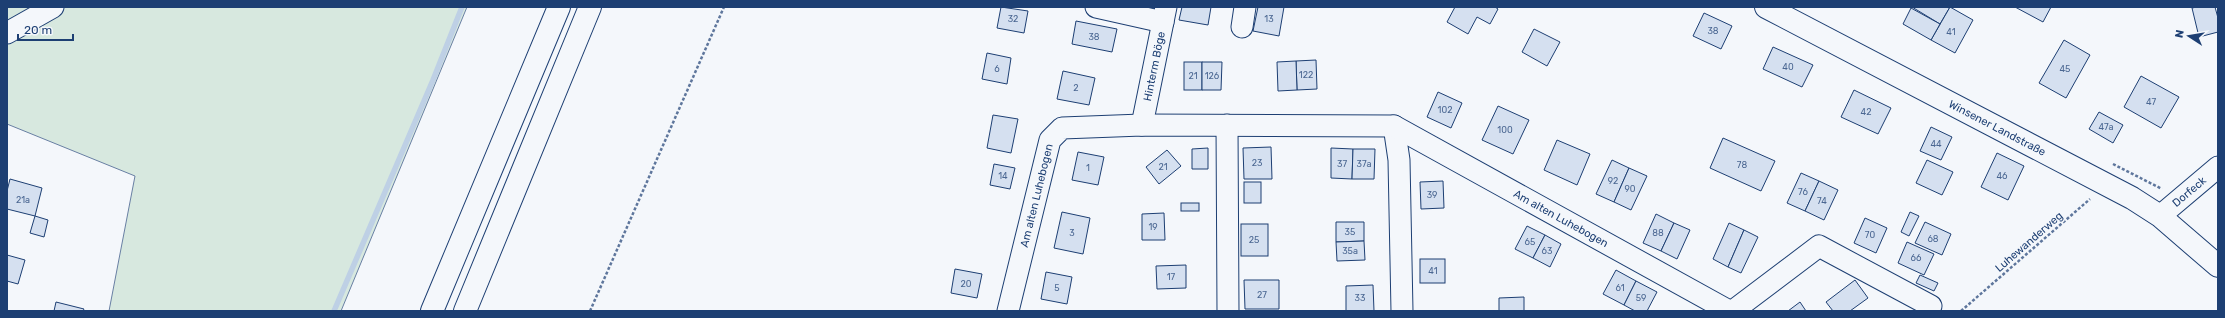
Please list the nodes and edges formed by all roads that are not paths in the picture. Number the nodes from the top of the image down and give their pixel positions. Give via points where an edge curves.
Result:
1 (54, 7) edge
2 (559, 7) edge
3 (590, 7) edge
4 (1096, 7) edge
5 (1766, 7) edge
6 (1165, 14) edge
7 (7, 33) edge
8 (1142, 125) junction
9 (1228, 125) junction
10 (1394, 126) junction
11 (2218, 166) edge
12 (2160, 216) junction
13 (2218, 266) edge
14 (1931, 306) dead end
15 (432, 311) edge
16 (466, 311) edge
17 (1008, 311) edge
18 (1228, 311) edge
19 (1402, 311) edge
20 (1729, 311) edge
21 (1733, 311) edge

1 - 7 street
2 - 15 main road
3 - 16 main road
4 - 6 street
5 - 12 main road, Winsener Landstraße via 2107,184
6 - 8 street, Hinterm Böge
8 - 9 street, Am alten Luhebogen
8 - 17 street, Am alten Luhebogen via 1062,128 1050,140
9 - 10 street, Am alten Luhebogen
9 - 18 street
10 - 19 street via 1400,160
10 - 20 street, Am alten Luhebogen
11 - 12 street, Dorfeck
12 - 13 main road, Winsener Landstraße
14 - 21 street via 1819,246

